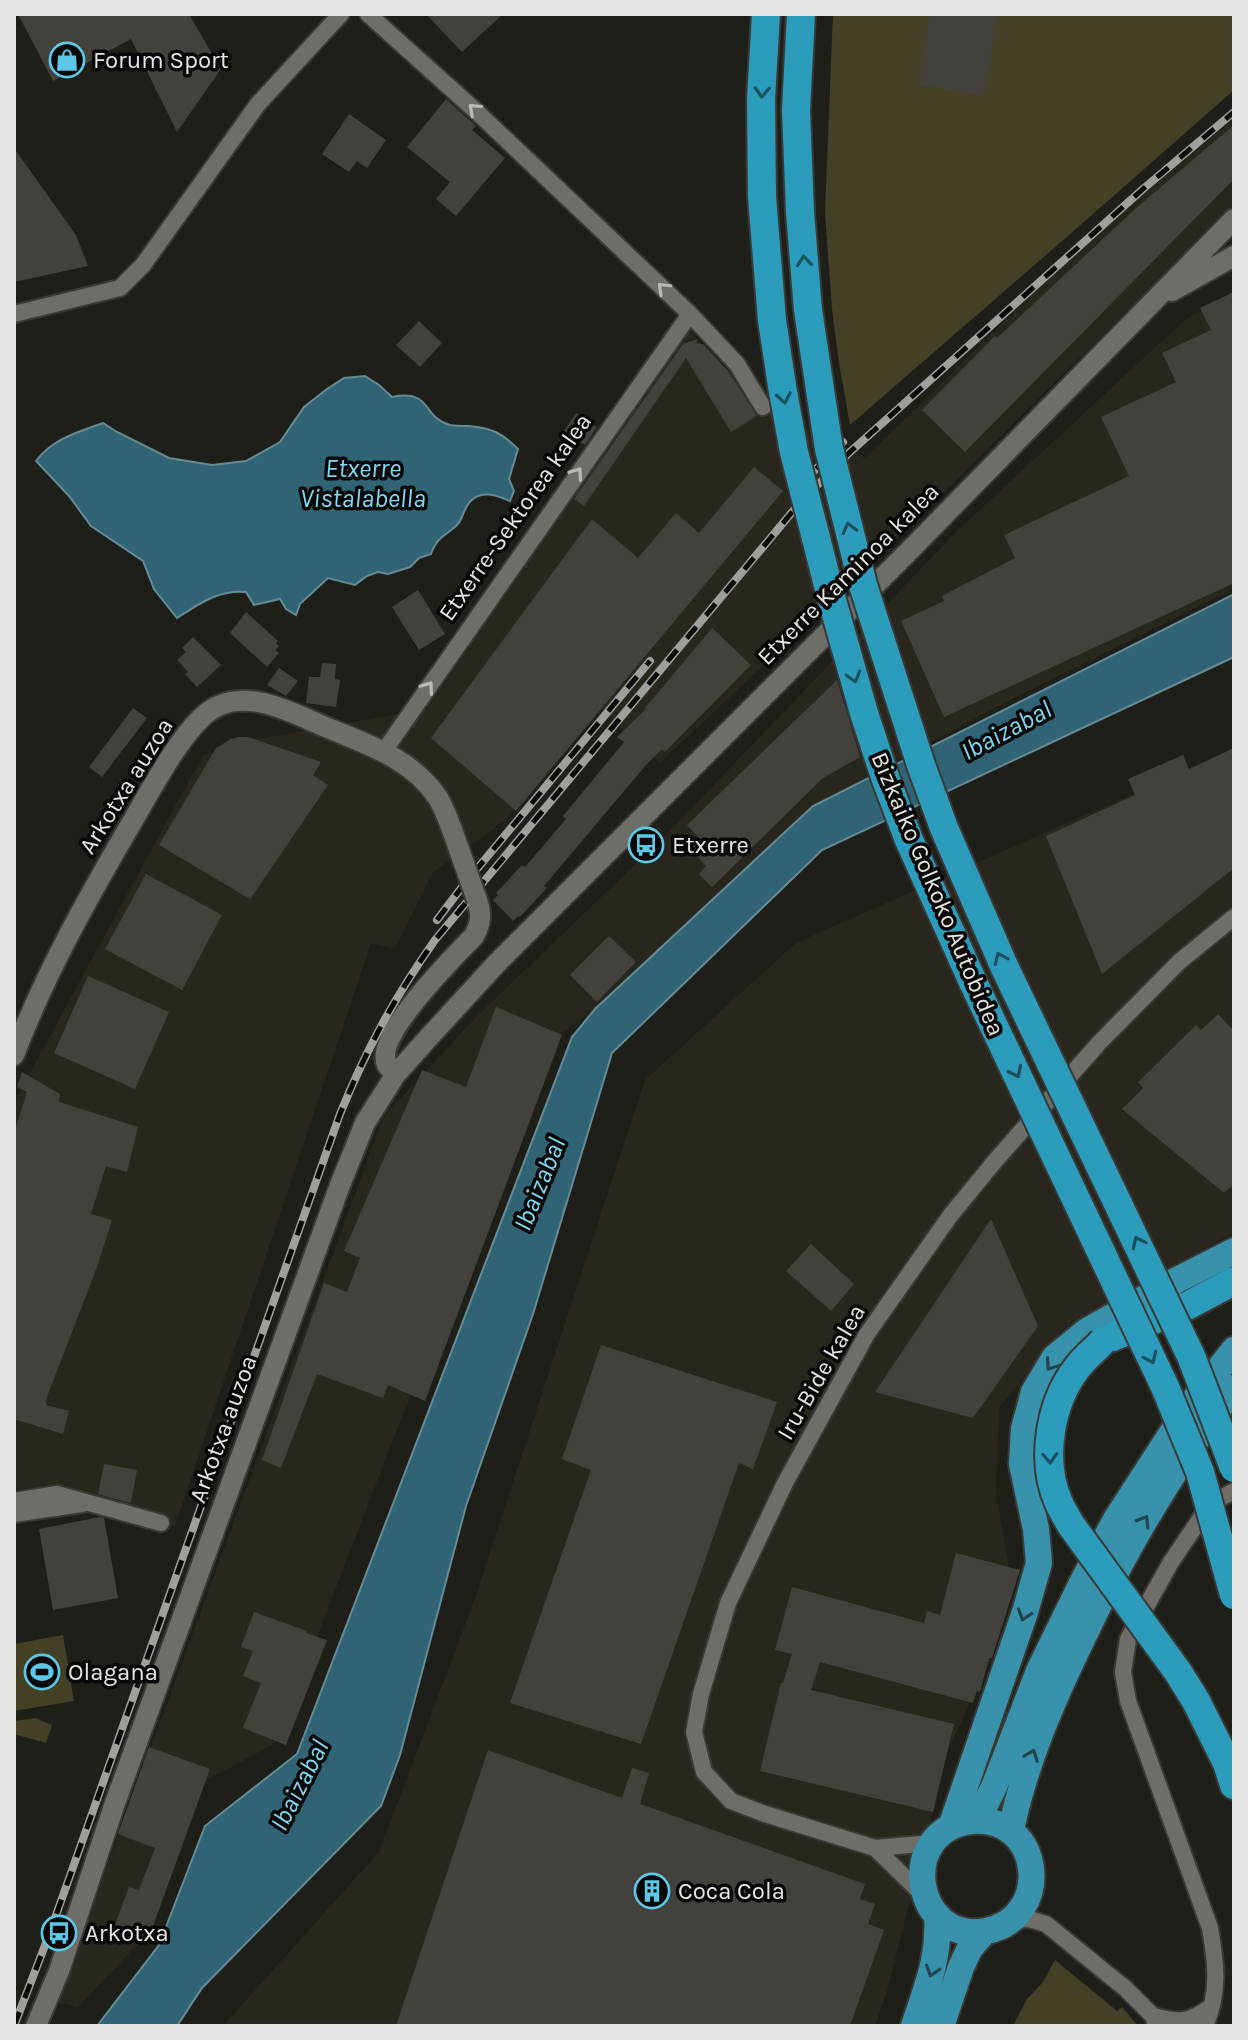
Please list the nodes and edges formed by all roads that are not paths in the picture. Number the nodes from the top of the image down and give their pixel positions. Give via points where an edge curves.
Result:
1 (341, 14) edge
2 (368, 14) edge
3 (766, 14) edge
4 (801, 14) edge
5 (817, 14) edge
6 (800, 212) junction
7 (1234, 219) edge
8 (1234, 256) edge
9 (1151, 303) junction
10 (14, 314) edge
11 (690, 314) junction
12 (763, 407) dead end
13 (384, 751) junction
14 (1234, 917) edge
15 (497, 963) joint
16 (14, 1055) edge
17 (396, 1074) junction
18 (1234, 1251) edge
19 (1234, 1281) edge
20 (1234, 1350) edge
21 (1234, 1388) edge
22 (1234, 1468) edge
23 (1234, 1491) edge
24 (14, 1501) edge
25 (87, 1503) junction
26 (14, 1514) edge
27 (161, 1523) dead end
28 (1234, 1595) edge
29 (1234, 1785) edge
30 (1011, 1830) junction
31 (951, 1831) junction
32 (875, 1848) junction
33 (1032, 1883) junction
34 (930, 1906) junction
35 (1011, 1920) junction
36 (1046, 1924) junction
37 (984, 1932) junction
38 (1212, 2006) junction
39 (1154, 2021) edge
40 (36, 2026) edge
41 (914, 2026) edge
42 (941, 2026) edge
43 (1205, 2026) edge

1 - 10 street via 258,104 143,265 120,288
11 -> 2 street
3 -> 28 highway, Bizkaiko Golkoko Autobidea, bridge via 762,197 772,320 794,452 864,713 909,840 1165,1387 1200,1472
4 - 6 highway, Bizkaiko Golkoko Autobidea via 796,110
5 - 6 highway
22 -> 6 highway, Bizkaiko Golkoko Autobidea, bridge via 1191,1356 1004,966 900,704 829,449
7 - 9 street, Etxerre Kaminoa kalea
8 - 9 street
9 - 15 street, Etxerre Kaminoa kalea
11 - 12 street via 737,364
13 -> 11 street, Etxerre-Sektorea kalea
13 - 16 street, Arkotxa auzoa via 277,707 243,700 216,706 179,744 113,854
13 - 17 street, bridge via 411,768 439,799 481,914 474,936 391,1035 387,1066
14 - 32 street, Iru-Bide kalea via 1179,962 1099,1043 950,1216 867,1334 785,1483 728,1603 694,1732 704,1772 731,1801
15 - 17 street, Arkotxa auzoa
17 - 40 street, Arkotxa auzoa via 365,1123 340,1185
18 -> 31 highway via 1087,1331 1055,1357 1034,1392 1022,1464 1039,1563
19 -> 29 highway, bridge via 1103,1341 1067,1383 1049,1432 1058,1501 1196,1701
20 - 31 highway via 1190,1405 1115,1521 1039,1671 984,1807
30 -> 21 highway via 1038,1738 1103,1594 1173,1475
23 - 38 street via 1211,1503 1171,1562 1128,1639 1123,1672 1128,1701 1210,1928 1216,1967
24 - 25 street, Arkotxa auzoa via 57,1494
25 - 26 street
25 - 27 street, Arkotxa auzoa
30 - 31 highway via 979,1821
30 - 33 highway via 1025,1848
31 - 32 street
31 - 34 highway via 923,1859 921,1878
32 - 34 street
33 - 35 highway via 1027,1901
33 - 36 street
34 - 37 highway via 947,1924
34 -> 41 highway via 938,1938 935,1963
35 - 36 street
35 - 37 highway
36 - 39 street via 1126,1989
37 - 42 highway via 961,1967
38 - 39 street via 1183,2021
38 - 43 street

